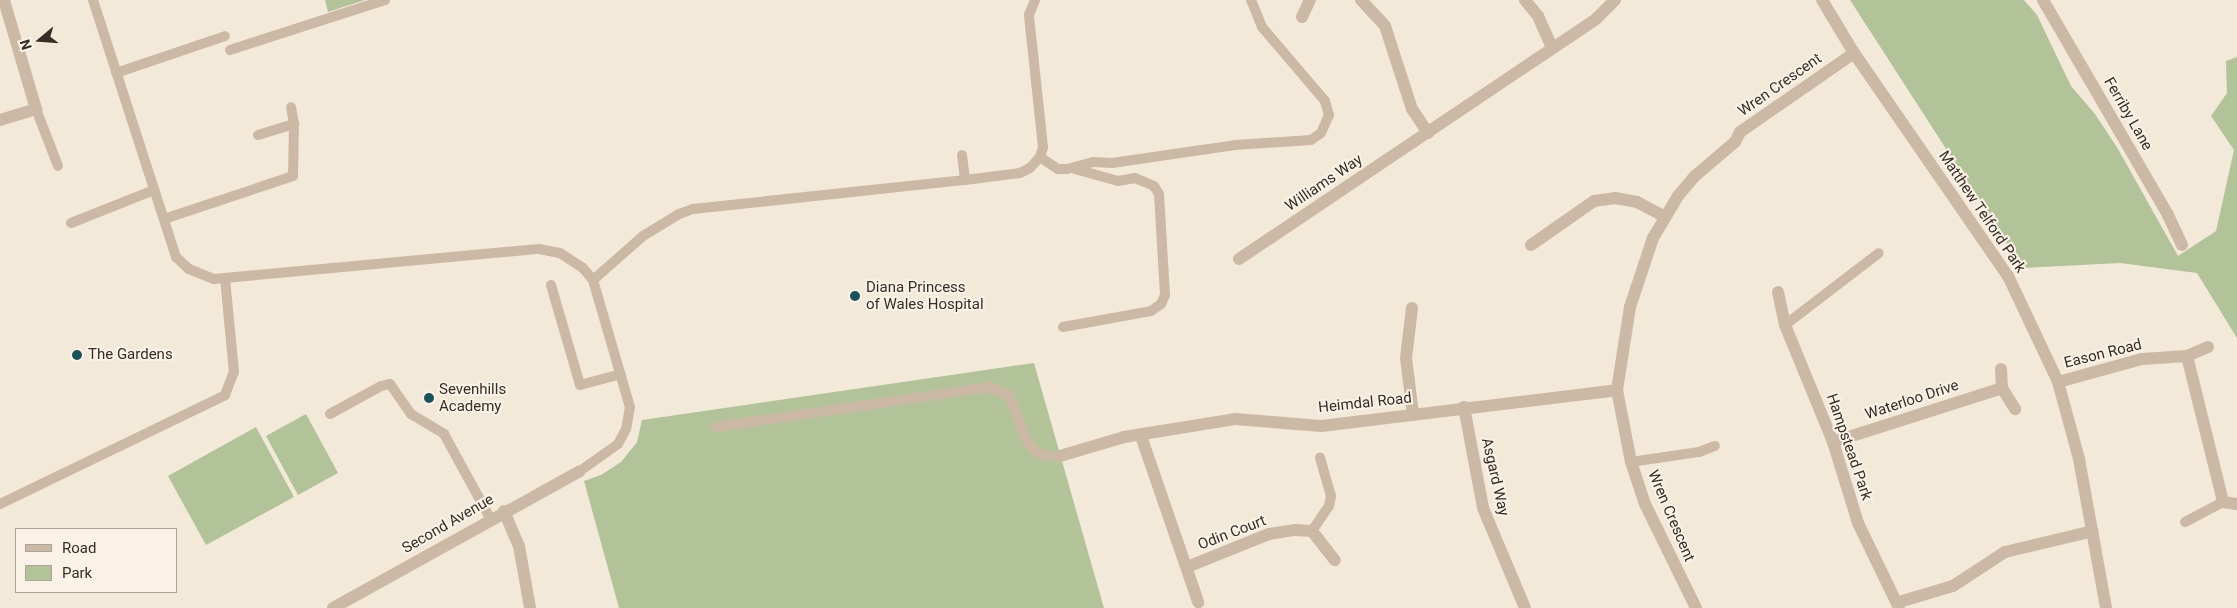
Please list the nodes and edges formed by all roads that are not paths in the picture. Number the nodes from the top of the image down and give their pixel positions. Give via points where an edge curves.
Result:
1 (4, 0) edge
2 (93, 0) edge
3 (385, 0) edge
4 (1034, 0) edge
5 (1251, 0) edge
6 (1310, 0) edge
7 (1361, 0) edge
8 (1525, 0) edge
9 (1615, 0) edge
10 (1822, 0) edge
11 (2043, 0) edge
12 (1302, 17) dead end
13 (226, 36) dead end
14 (1552, 48) junction
15 (230, 50) dead end
16 (1854, 53) junction
17 (116, 73) junction
18 (291, 107) dead end
19 (36, 109) junction
20 (0, 120) edge
21 (294, 124) junction
22 (1428, 132) junction
23 (258, 135) dead end
24 (962, 155) dead end
25 (1040, 157) junction
26 (58, 166) dead end
27 (1067, 169) junction
28 (965, 180) junction
29 (154, 190) junction
30 (1665, 217) junction
31 (164, 219) junction
32 (71, 223) dead end
33 (1531, 245) dead end
34 (2182, 245) dead end
35 (1879, 253) dead end
36 (1239, 260) dead end
37 (225, 278) junction
38 (593, 280) junction
39 (551, 285) dead end
40 (1778, 292) dead end
41 (1412, 308) dead end
42 (1786, 325) junction
43 (1062, 327) dead end
44 (2208, 347) dead end
45 (2187, 356) junction
46 (2001, 369) dead end
47 (621, 374) junction
48 (2058, 382) junction
49 (2002, 388) junction
50 (1617, 390) junction
51 (1464, 407) junction
52 (2015, 409) dead end
53 (330, 414) dead end
54 (1413, 414) junction
55 (716, 427) dead end
56 (1141, 436) junction
57 (1833, 442) junction
58 (1716, 446) dead end
59 (1060, 456) joint
60 (1320, 458) dead end
61 (1631, 462) junction
62 (580, 471) joint
63 (2223, 502) junction
64 (0, 504) edge
65 (2237, 504) edge
66 (504, 511) junction
67 (490, 518) junction
68 (2185, 522) dead end
69 (1312, 531) junction
70 (2093, 531) junction
71 (1335, 560) dead end
72 (1187, 568) junction
73 (1198, 602) dead end
74 (1899, 605) edge
75 (333, 608) edge
76 (530, 608) edge
77 (1525, 608) edge
78 (1696, 608) edge
79 (2106, 608) edge

1 - 19 street
2 - 17 lane
3 - 15 lane
4 - 25 lane via 1029,15 1042,137
5 - 27 lane via 1262,26 1325,101 1329,115 1321,133 1311,140 1234,145 1093,162
6 - 12 street
7 - 22 street via 1385,26 1412,110
8 - 14 street via 1538,16
9 - 14 street, Williams Way via 1596,18
10 - 16 street, Matthew Telford Park
11 - 34 street, Ferriby Lane via 2168,215
13 - 17 lane
14 - 22 street, Williams Way
16 - 30 street, Wren Crescent via 1740,132 1735,142 1694,176
16 - 48 street, Matthew Telford Park via 2008,276
17 - 29 lane
18 - 21 lane
19 - 20 street
19 - 26 lane
21 - 23 lane
21 - 31 lane via 293,176
22 - 36 street, Williams Way
24 - 28 lane
25 - 27 lane via 1058,169
25 - 28 lane via 1020,173
27 - 43 lane via 1080,168 1118,181 1135,178 1154,186 1159,194 1165,295 1151,311
28 - 38 lane via 694,209 673,217 643,236
29 - 31 lane
29 - 32 lane
30 - 33 street via 1637,202 1616,198 1594,202
30 - 50 street, Wren Crescent via 1643,261 1630,306
31 - 37 lane via 176,257 189,269 214,279
35 - 42 lane
37 - 38 lane via 538,249 571,259
37 - 64 lane via 234,372 225,394
38 - 47 lane
39 - 47 lane via 580,385
40 - 42 street, Hampstead Park
41 - 54 street via 1406,358
42 - 57 street, Hampstead Park
44 - 45 street, Eason Road
45 - 48 street, Eason Road via 2142,359
45 - 63 street
46 - 49 street
47 - 62 lane via 630,407 626,429 618,444
48 - 70 street, Matthew Telford Park via 2079,459
49 - 52 street
49 - 57 street, Waterloo Drive
50 - 51 street, Heimdal Road
50 - 61 street, Wren Crescent
51 - 54 street, Heimdal Road
51 - 77 street, Asgard Way via 1483,508
53 - 67 lane via 390,384 411,414 444,434
54 - 56 street, Heimdal Road via 1321,426 1235,419
55 - 59 lane via 989,387 1009,394 1025,437 1033,449 1045,456
56 - 59 street, Heimdal Road via 1124,437
56 - 72 street, Odin Court
57 - 74 street, Hampstead Park via 1858,524 1875,564
58 - 61 lane via 1699,452
60 - 69 lane via 1331,496 1329,506
61 - 78 street, Wren Crescent via 1645,504
62 - 66 street, Second Avenue
63 - 65 street
63 - 68 lane
66 - 67 street, Second Avenue
66 - 76 street via 519,546
67 - 75 street, Second Avenue
69 - 71 street
69 - 72 street, Odin Court via 1269,534
70 - 74 street via 2005,552 1953,586
70 - 79 street, Matthew Telford Park
72 - 73 street, Odin Court

